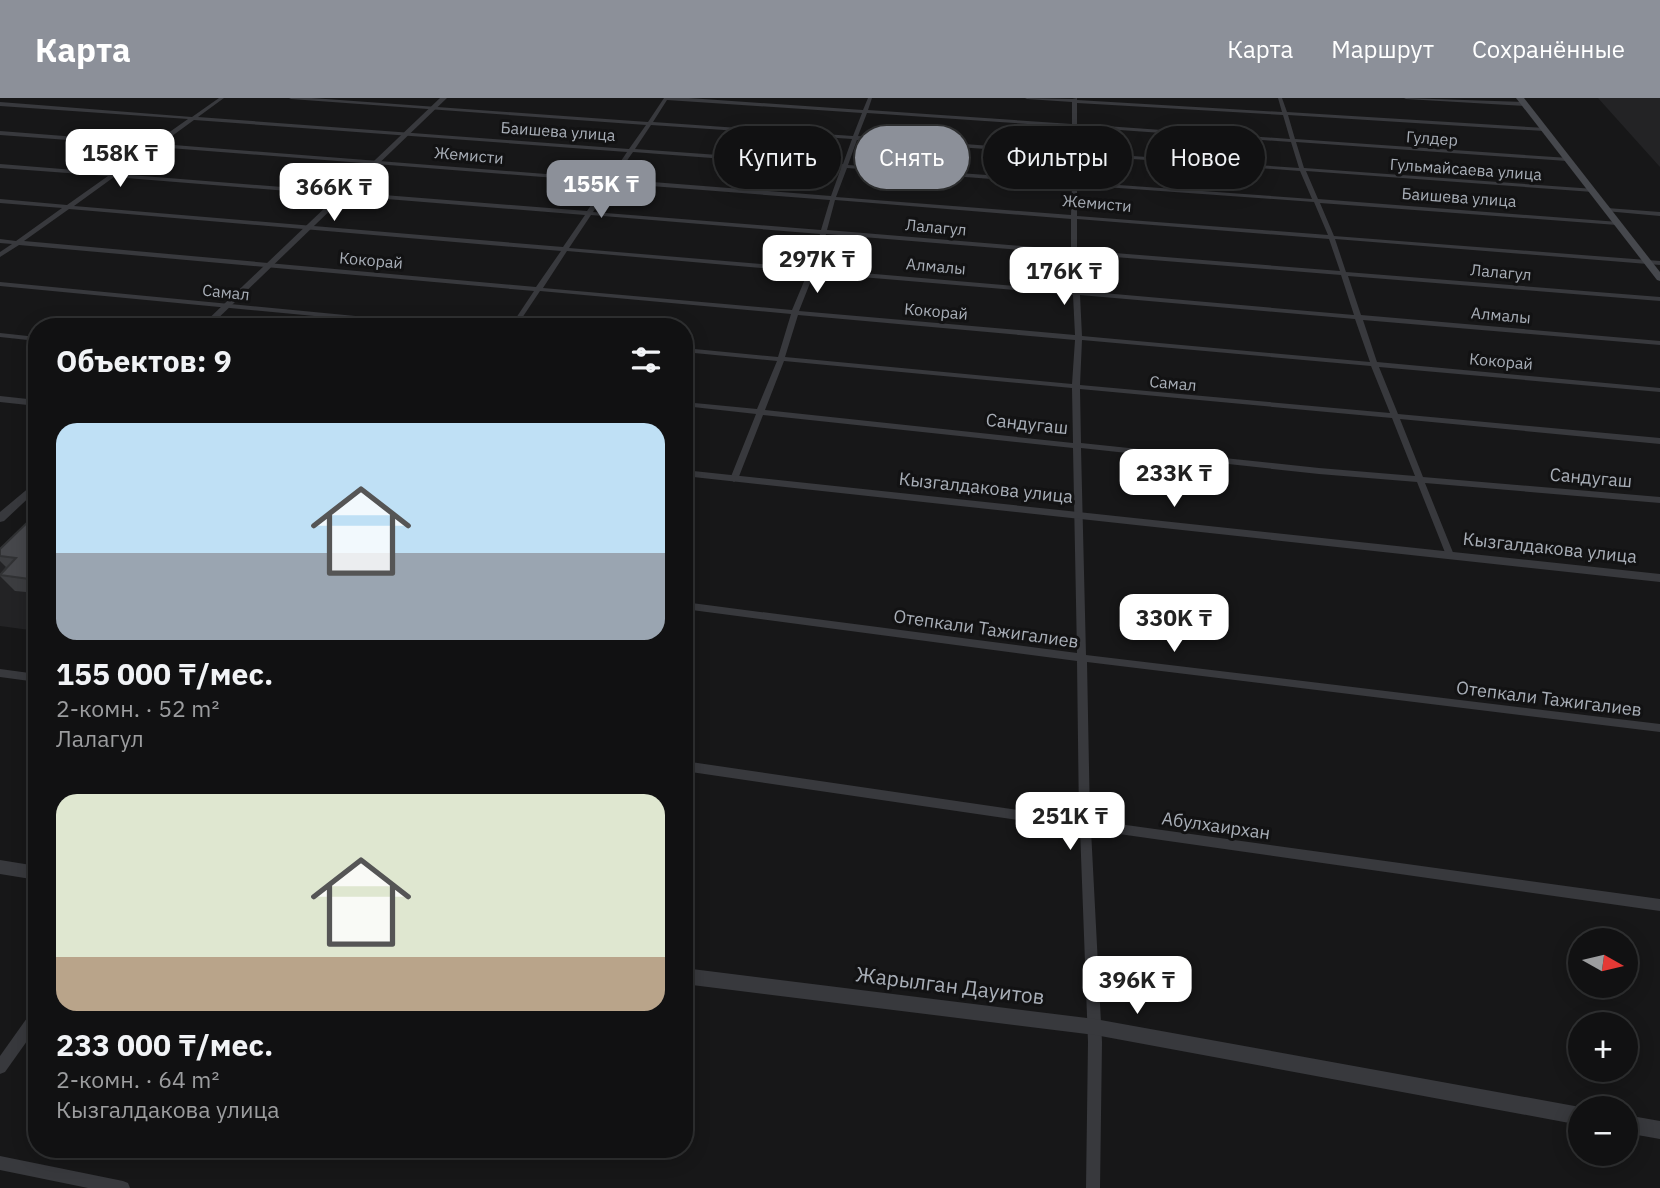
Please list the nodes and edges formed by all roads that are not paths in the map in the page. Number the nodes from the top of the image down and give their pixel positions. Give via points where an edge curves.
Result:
1 (222, 98) edge
2 (291, 98) edge
3 (444, 98) edge
4 (666, 98) edge
5 (870, 98) edge
6 (1027, 98) edge
7 (1280, 98) edge
8 (1406, 98) edge
9 (1075, 100) edge
10 (1522, 101) edge
11 (0, 104) edge
12 (434, 108) junction
13 (864, 112) junction
14 (1285, 114) junction
15 (193, 118) junction
16 (650, 123) junction
17 (859, 126) edge
18 (1075, 126) joint
19 (1544, 129) junction
20 (1132, 130) edge
21 (0, 133) edge
22 (407, 134) junction
23 (855, 138) joint
24 (1294, 141) junction
25 (159, 145) junction
26 (632, 150) junction
27 (1132, 157) edge
28 (1567, 159) junction
29 (377, 162) junction
30 (0, 166) edge
31 (844, 166) junction
32 (1302, 169) junction
33 (116, 175) junction
34 (983, 176) edge
35 (611, 181) junction
36 (1132, 187) edge
37 (1074, 189) edge
38 (1593, 190) junction
39 (343, 194) junction
40 (833, 198) junction
41 (0, 201) edge
42 (1317, 201) junction
43 (71, 207) junction
44 (1607, 210) junction
45 (590, 213) junction
46 (1660, 214) edge
47 (1074, 215) junction
48 (1617, 223) junction
49 (308, 228) junction
50 (824, 232) junction
51 (1331, 236) junction
52 (0, 241) edge
53 (18, 243) junction
54 (565, 249) junction
55 (1074, 252) junction
56 (0, 256) edge
57 (1647, 261) junction
58 (1660, 263) edge
59 (268, 265) junction
60 (812, 270) junction
61 (1344, 274) junction
62 (1660, 278) edge
63 (0, 284) edge
64 (539, 289) junction
65 (1077, 293) junction
66 (1660, 299) edge
67 (225, 307) junction
68 (795, 312) junction
69 (1357, 317) junction
70 (213, 318) edge
71 (348, 318) edge
72 (519, 318) edge
73 (0, 335) edge
74 (28, 338) edge
75 (1079, 338) junction
76 (1660, 343) edge
77 (693, 351) edge
78 (781, 359) junction
79 (1374, 364) junction
80 (1076, 387) junction
81 (1660, 390) edge
82 (0, 399) edge
83 (28, 402) edge
84 (693, 405) edge
85 (762, 412) junction
86 (1396, 417) junction
87 (1660, 441) edge
88 (1078, 445) junction
89 (693, 474) edge
90 (734, 479) junction
91 (1419, 479) junction
92 (28, 492) edge
93 (1660, 500) edge
94 (1079, 515) junction
95 (0, 518) edge
96 (1450, 555) junction
97 (1660, 578) edge
98 (693, 606) edge
99 (1082, 658) junction
100 (0, 673) edge
101 (28, 677) edge
102 (1660, 728) edge
103 (693, 767) edge
104 (1085, 825) junction
105 (0, 867) edge
106 (28, 872) edge
107 (1660, 905) edge
108 (693, 977) edge
109 (1095, 1027) junction
110 (28, 1028) edge
111 (0, 1067) edge
112 (1568, 1114) edge
113 (1638, 1126) edge
114 (1660, 1130) edge
115 (0, 1163) edge
116 (123, 1188) edge
117 (1093, 1188) edge

1 - 15 street
2 - 12 street, Гульмайсаева улица
3 - 12 street
4 - 13 street, Гулдер
4 - 16 street
5 - 13 street
6 - 9 street
7 - 14 street
8 - 10 street
9 - 14 street
9 - 18 street
10 - 19 main road
11 - 15 street, Баишева улица
12 - 16 street, Гульмайсаева улица
12 - 22 street
13 - 17 street
13 - 18 street, Гулдер
14 - 19 street
14 - 24 street
15 - 22 street, Баишева улица
15 - 25 street
16 - 23 street, Гульмайсаева улица
16 - 26 street
19 - 28 main road
20 - 24 street, Гулдер
21 - 25 street, Жемисти
22 - 26 street, Баишева улица
22 - 29 street
23 - 31 street
24 - 28 street, Гулдер
24 - 32 street
25 - 29 street, Жемисти
25 - 33 street
26 - 31 street, Баишева улица
26 - 35 street
27 - 32 street, Гульмайсаева улица
28 - 38 main road
29 - 35 street, Жемисти
29 - 39 street
30 - 33 street, Лалагул
31 - 34 street, Баишева улица
31 - 40 street
32 - 38 street, Гульмайсаева улица
32 - 42 street
33 - 39 street, Лалагул
33 - 43 street
35 - 40 street, Жемисти
35 - 45 street
36 - 42 street, Баишева улица
37 - 47 street
38 - 44 main road
39 - 45 street, Лалагул
39 - 49 street
40 - 47 street, Жемисти
40 - 50 street
41 - 43 street, Алмалы
42 - 48 street, Баишева улица
42 - 51 street
43 - 49 street, Алмалы
43 - 53 street
44 - 46 street
44 - 48 main road
45 - 50 street, Лалагул
45 - 54 street
47 - 51 street, Жемисти
47 - 55 street
48 - 57 main road
49 - 54 street, Алмалы
49 - 59 street
50 - 55 street, Лалагул
50 - 60 street
51 - 57 street, Жемисти
51 - 61 street
52 - 53 street, Кокорай
53 - 56 street
53 - 59 street, Кокорай
54 - 60 street, Алмалы
54 - 64 street
55 - 61 street, Лалагул
55 - 65 street
57 - 58 street, Жемисти
57 - 62 main road
59 - 64 street, Кокорай
59 - 67 street
60 - 65 street, Алмалы
60 - 68 street
61 - 66 street, Лалагул
61 - 69 street
63 - 67 street, Самал
64 - 68 street, Кокорай
64 - 72 street
65 - 69 street, Алмалы
65 - 75 street
67 - 70 street
67 - 71 street, Самал
68 - 75 street, Кокорай
68 - 78 street
69 - 76 street, Алмалы
69 - 79 street
73 - 74 street
75 - 79 street, Кокорай
75 - 80 street
77 - 78 street, Самал
78 - 80 street, Самал
78 - 85 street
79 - 81 street, Кокорай
79 - 86 street
80 - 86 street, Самал
80 - 88 street
82 - 83 street
84 - 85 street, Сандугаш
85 - 88 street, Сандугаш
85 - 90 street
86 - 87 street, Самал
86 - 91 street
88 - 91 street, Сандугаш
88 - 94 street
89 - 90 street, Кызгалдакова улица
90 - 94 street, Кызгалдакова улица
91 - 93 street, Сандугаш
91 - 96 street
92 - 95 street
94 - 96 street, Кызгалдакова улица
94 - 99 street
96 - 97 street, Кызгалдакова улица
98 - 99 street, Отепкали Тажигалиев
99 - 102 street, Отепкали Тажигалиев
99 - 104 street
100 - 101 street
103 - 104 street, Абулхаирхан
104 - 107 street, Абулхаирхан
104 - 109 street
105 - 106 street
108 - 109 street, Жарылган Дауитов
109 - 112 street, Жарылган Дауитов
109 - 117 street
110 - 111 street
113 - 114 street
115 - 116 street

